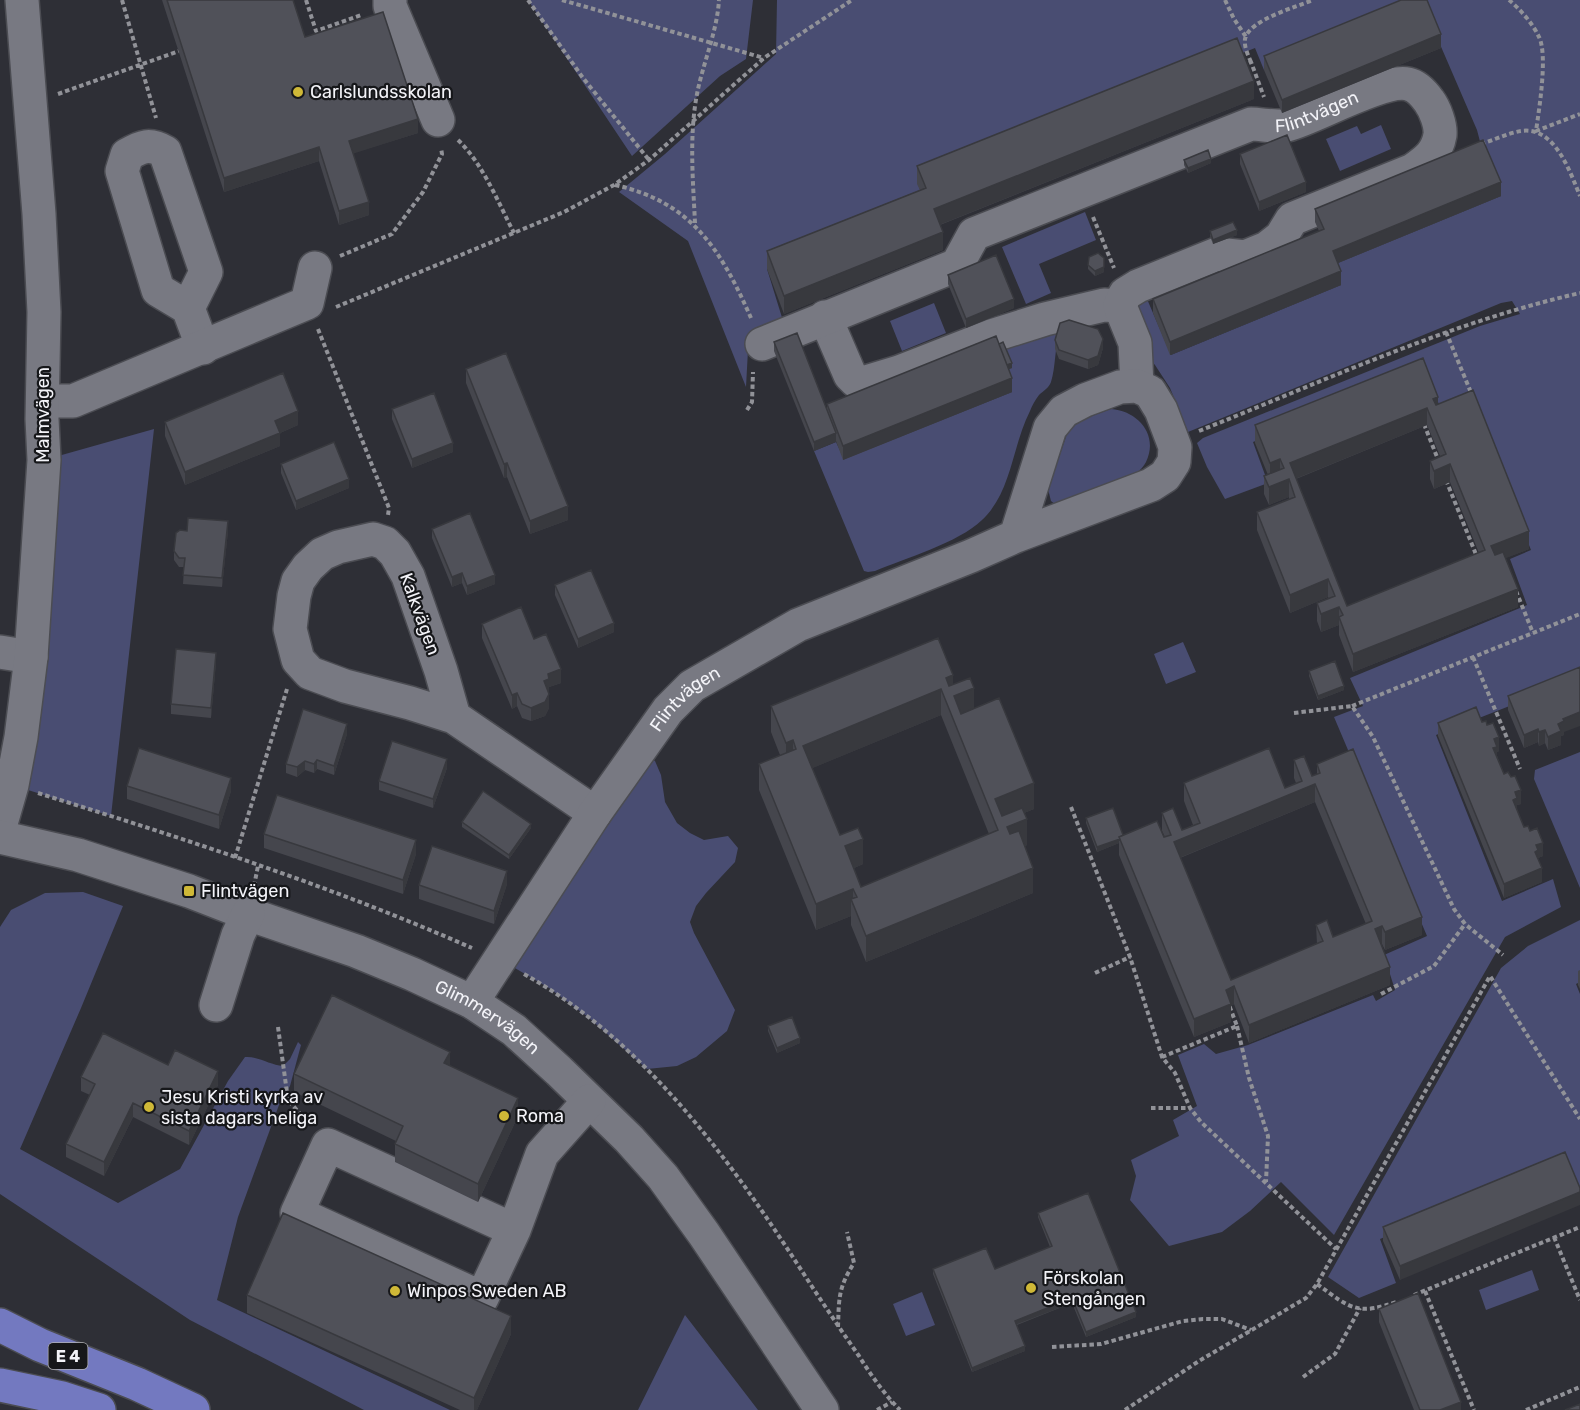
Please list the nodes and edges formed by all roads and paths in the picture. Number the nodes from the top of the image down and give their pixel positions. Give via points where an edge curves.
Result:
1 (21, 0) edge
2 (122, 0) edge
3 (306, 0) edge
4 (528, 0) edge
5 (562, 0) edge
6 (719, 0) edge
7 (852, 0) edge
8 (1225, 0) edge
9 (1313, 0) edge
10 (1509, 0) edge
11 (390, 3) edge
12 (1246, 36) junction
13 (710, 43) junction
14 (179, 51) edge
15 (764, 58) junction
16 (1251, 62) junction
17 (141, 64) junction
18 (1240, 66) edge
19 (1265, 99) dead end
20 (30, 105) junction
21 (1580, 114) edge
22 (438, 120) junction
23 (694, 120) junction
24 (1536, 131) junction
25 (1480, 144) edge
26 (165, 152) junction
27 (649, 160) junction
28 (614, 185) junction
29 (1082, 191) junction
30 (1580, 196) edge
31 (695, 224) junction
32 (514, 233) junction
33 (315, 268) joint
34 (1580, 293) edge
35 (1123, 300) junction
36 (188, 308) junction
37 (334, 308) dead end
38 (825, 317) junction
39 (317, 328) dead end
40 (1446, 332) junction
41 (762, 344) junction
42 (203, 348) junction
43 (1137, 386) junction
44 (43, 401) junction
45 (1475, 404) edge
46 (747, 410) dead end
47 (1432, 421) edge
48 (1191, 436) dead end
49 (1440, 466) edge
50 (1445, 477) edge
51 (389, 508) dead end
52 (1016, 536) junction
53 (1478, 561) edge
54 (1513, 583) edge
55 (1580, 614) edge
56 (1533, 633) junction
57 (15, 654) edge
58 (1473, 657) junction
59 (298, 660) junction
60 (1352, 706) junction
61 (1294, 713) dead end
62 (453, 717) junction
63 (1520, 769) dead end
64 (1071, 807) dead end
65 (595, 813) junction
66 (0, 827) edge
67 (0, 837) edge
68 (235, 858) dead end
69 (248, 914) junction
70 (1465, 924) junction
71 (1503, 956) dead end
72 (1130, 957) junction
73 (1095, 973) dead end
74 (1381, 994) edge
75 (1228, 1001) edge
76 (472, 1002) junction
77 (216, 1005) dead end
78 (1237, 1026) junction
79 (278, 1027) dead end
80 (1162, 1057) junction
81 (589, 1101) junction
82 (1151, 1108) dead end
83 (1190, 1108) junction
84 (1580, 1119) edge
85 (328, 1144) junction
86 (1266, 1182) junction
87 (1580, 1227) edge
88 (514, 1230) junction
89 (847, 1232) dead end
90 (1554, 1237) junction
91 (1336, 1249) junction
92 (1317, 1284) junction
93 (1425, 1291) junction
94 (1580, 1300) edge
95 (1360, 1308) junction
96 (0, 1325) edge
97 (838, 1327) dead end
98 (1252, 1330) junction
99 (1052, 1347) dead end
100 (1303, 1377) dead end
101 (0, 1385) edge
102 (1580, 1387) edge
103 (892, 1402) dead end
104 (99, 1410) edge
105 (193, 1410) edge
106 (822, 1410) edge
107 (878, 1410) edge
108 (1125, 1410) edge
109 (1474, 1410) edge
110 (1526, 1410) edge

1 - 20 street, Malmvägen
2 - 17 path
3 - 11 path via 316,30
4 - 27 path via 583,78
5 - 13 path
6 - 13 path
7 - 15 path
8 - 12 path
9 - 12 path via 1261,21
10 - 24 path via 1540,38
11 - 22 street
12 - 16 path
13 - 15 path
13 - 23 path via 696,95
14 - 17 path
15 - 23 path
16 - 18 path
16 - 19 path
17 - 20 path
17 - 26 path
20 - 44 street, Malmvägen via 44,301
21 - 24 path
22 - 32 path via 467,148
22 - 33 path via 442,154 423,192 392,234
23 - 27 path
23 - 31 path
24 - 25 path via 1522,131
24 - 30 path via 1552,142
26 - 36 street via 206,272
26 - 36 street via 154,145 140,147 128,155 122,171 158,290
27 - 28 path
28 - 31 path via 659,199
28 - 32 path
29 - 35 path
29 - 35 street, Flintvägen via 1251,123 1286,126 1385,87 1409,84 1431,103 1440,130 1438,147 1413,170 1292,219 1281,237 1268,248 1245,257 1217,254 1138,286
29 - 38 street, Flintvägen via 974,234 957,265
31 - 41 path via 712,245 745,304
32 - 37 path
33 - 42 street via 307,303
34 - 40 path
35 - 38 street, Flintvägen via 991,336 866,382 856,381 850,375
35 - 43 street via 1135,343
36 - 42 street
38 - 41 street, Flintvägen
39 - 51 path
40 - 45 path
40 - 48 path
41 - 46 path via 754,357 752,402
42 - 44 street via 73,401
43 - 52 street via 1085,400 1064,411 1050,428
43 - 52 street, Flintvägen via 1150,392 1170,430 1174,462 1164,476 1151,485
44 - 57 street, Malmvägen via 44,460
47 - 49 path via 1424,424
50 - 53 path
52 - 65 street, Flintvägen via 798,625 692,686 668,710
54 - 56 path
55 - 56 path
56 - 58 path
57 - 66 street, Malmvägen via 21,737
58 - 60 path
58 - 63 path
59 - 62 street via 310,673 326,681
59 - 62 street, Kalkvägen via 290,629 298,581 308,567 321,554 338,547 373,539 385,543 408,576
59 - 68 path
60 - 61 path
60 - 70 path via 1373,737 1454,909
62 - 65 street
64 - 72 path
65 - 76 street, Flintvägen
67 - 69 street, Glimmervägen via 78,855
69 - 76 street, Glimmervägen via 356,951
69 - 77 street
70 - 71 path
70 - 74 path via 1434,966
72 - 73 path
72 - 80 path
75 - 78 path
76 - 81 street, Glimmervägen via 514,1030
78 - 80 path
78 - 86 path via 1268,1136
79 - 85 path via 288,1101
80 - 83 path via 1175,1073
81 - 88 street via 542,1154
81 - 106 street, Glimmervägen via 663,1177
82 - 83 path
83 - 86 path
84 - 91 path via 1490,976
85 - 88 street
85 - 88 street via 297,1212 317,1222 483,1298
86 - 91 path
87 - 90 path
89 - 97 path via 854,1263 839,1296
90 - 93 path
90 - 94 path
91 - 92 path
92 - 95 path via 1345,1305
92 - 98 path via 1306,1298
93 - 95 path via 1371,1310
93 - 109 path
95 - 100 path via 1335,1354
96 - 105 highway, E 4
98 - 99 path via 1222,1319 1203,1319 1101,1344
98 - 108 path
101 - 104 highway, E 4
102 - 110 path
103 - 107 path

